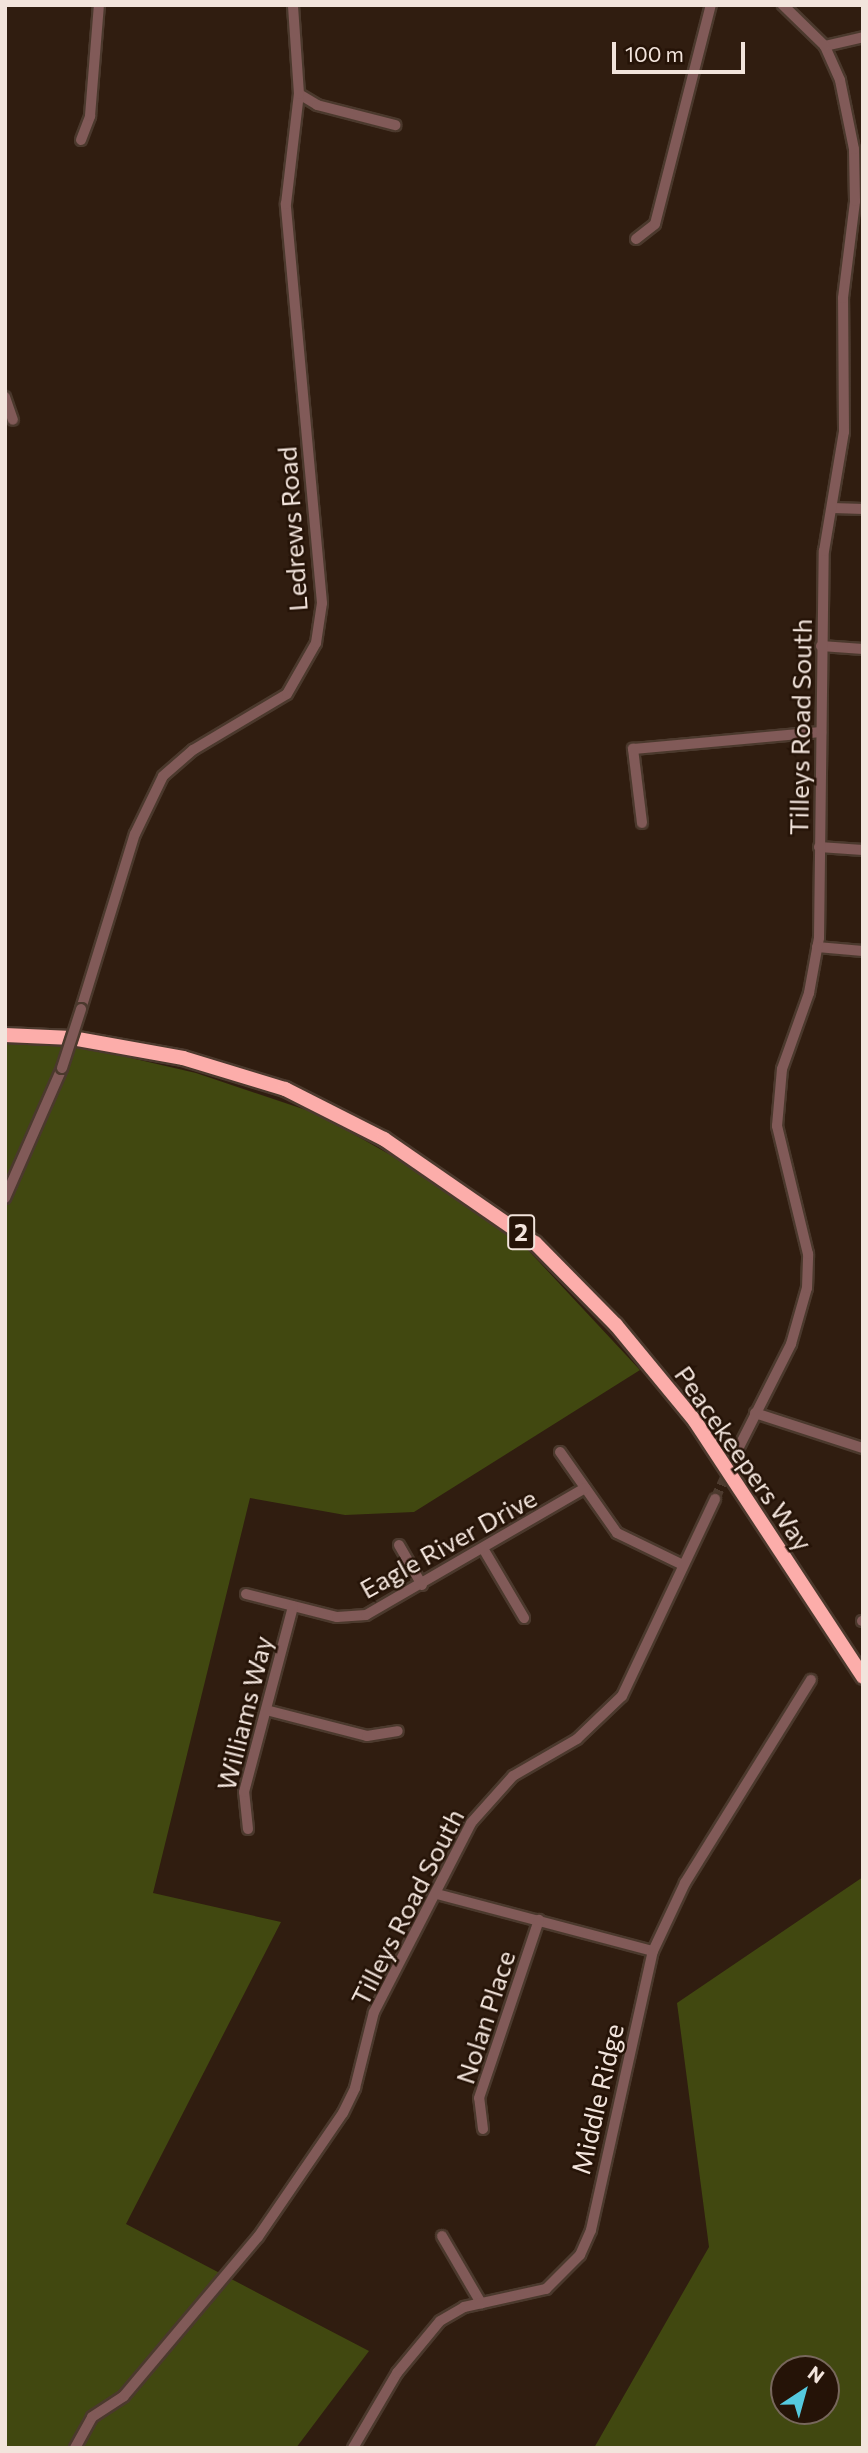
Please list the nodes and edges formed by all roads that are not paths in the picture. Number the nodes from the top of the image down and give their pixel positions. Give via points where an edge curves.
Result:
1 (99, 5) edge
2 (293, 5) edge
3 (711, 5) edge
4 (783, 5) edge
5 (863, 37) edge
6 (824, 46) junction
7 (299, 94) junction
8 (395, 125) dead end
9 (81, 141) dead end
10 (636, 239) dead end
11 (5, 397) edge
12 (13, 420) dead end
13 (833, 508) junction
14 (863, 509) edge
15 (821, 646) junction
16 (863, 649) edge
17 (821, 732) junction
18 (642, 822) dead end
19 (819, 847) junction
20 (863, 850) edge
21 (817, 947) junction
22 (863, 951) edge
23 (5, 1035) edge
24 (5, 1198) edge
25 (755, 1413) junction
26 (863, 1448) edge
27 (738, 1449) tunnel mouth
28 (560, 1451) dead end
29 (585, 1488) junction
30 (715, 1499) tunnel mouth
31 (399, 1545) dead end
32 (484, 1550) junction
33 (681, 1564) junction
34 (422, 1585) junction
35 (246, 1594) dead end
36 (293, 1606) junction
37 (524, 1618) dead end
38 (863, 1677) edge
39 (811, 1681) dead end
40 (265, 1710) junction
41 (398, 1731) dead end
42 (248, 1829) dead end
43 (437, 1894) junction
44 (540, 1920) junction
45 (653, 1951) junction
46 (483, 2129) dead end
47 (442, 2236) dead end
48 (481, 2303) junction
49 (75, 2448) edge
50 (353, 2448) edge

1 - 9 street via 90,116
2 - 7 street, Ledrews Road
3 - 10 street via 655,224
4 - 6 street, Tilleys Road South
5 - 6 street
6 - 13 street, Tilleys Road South via 840,80 854,149 855,201 843,298 844,432
7 - 8 street via 317,105
7 - 24 street, Ledrews Road, bridge via 286,204 322,603 316,643 288,694 193,750 163,776 135,834 62,1068
11 - 12 street
13 - 14 street
13 - 15 street, Tilleys Road South via 824,551
15 - 16 street
15 - 17 street, Tilleys Road South
17 - 18 street via 633,749
17 - 19 street, Tilleys Road South
19 - 20 street
19 - 21 street, Tilleys Road South
21 - 22 street
21 - 25 street, Tilleys Road South via 809,993 782,1069 777,1126 808,1254 807,1288 792,1343
23 - 38 highway, Peacekeepers Way / 2 via 72,1038 183,1058 285,1089 384,1139 535,1243 616,1325 695,1420
25 - 26 street
25 - 27 street, Tilleys Road South
28 - 29 street
29 - 32 street, Eagle River Drive
29 - 33 street via 623,1538
30 - 33 street, Tilleys Road South
31 - 34 street
32 - 34 street, Eagle River Drive
32 - 37 street
33 - 43 street, Tilleys Road South via 622,1696 577,1739 493,1794 471,1823
34 - 36 street, Eagle River Drive via 355,1618
35 - 36 street, Eagle River Drive
36 - 40 street, Williams Way
39 - 45 street, Middle Ridge via 685,1882
40 - 41 street via 367,1736
40 - 42 street, Williams Way via 242,1798
43 - 44 street
43 - 49 street, Tilleys Road South via 374,2012 355,2088 343,2113 258,2236 124,2396 92,2417
44 - 45 street
44 - 46 street, Nolan Place via 479,2098
45 - 48 street, Middle Ridge via 591,2230 580,2255 546,2289
47 - 48 street
48 - 50 street, Middle Ridge via 452,2312 426,2334

